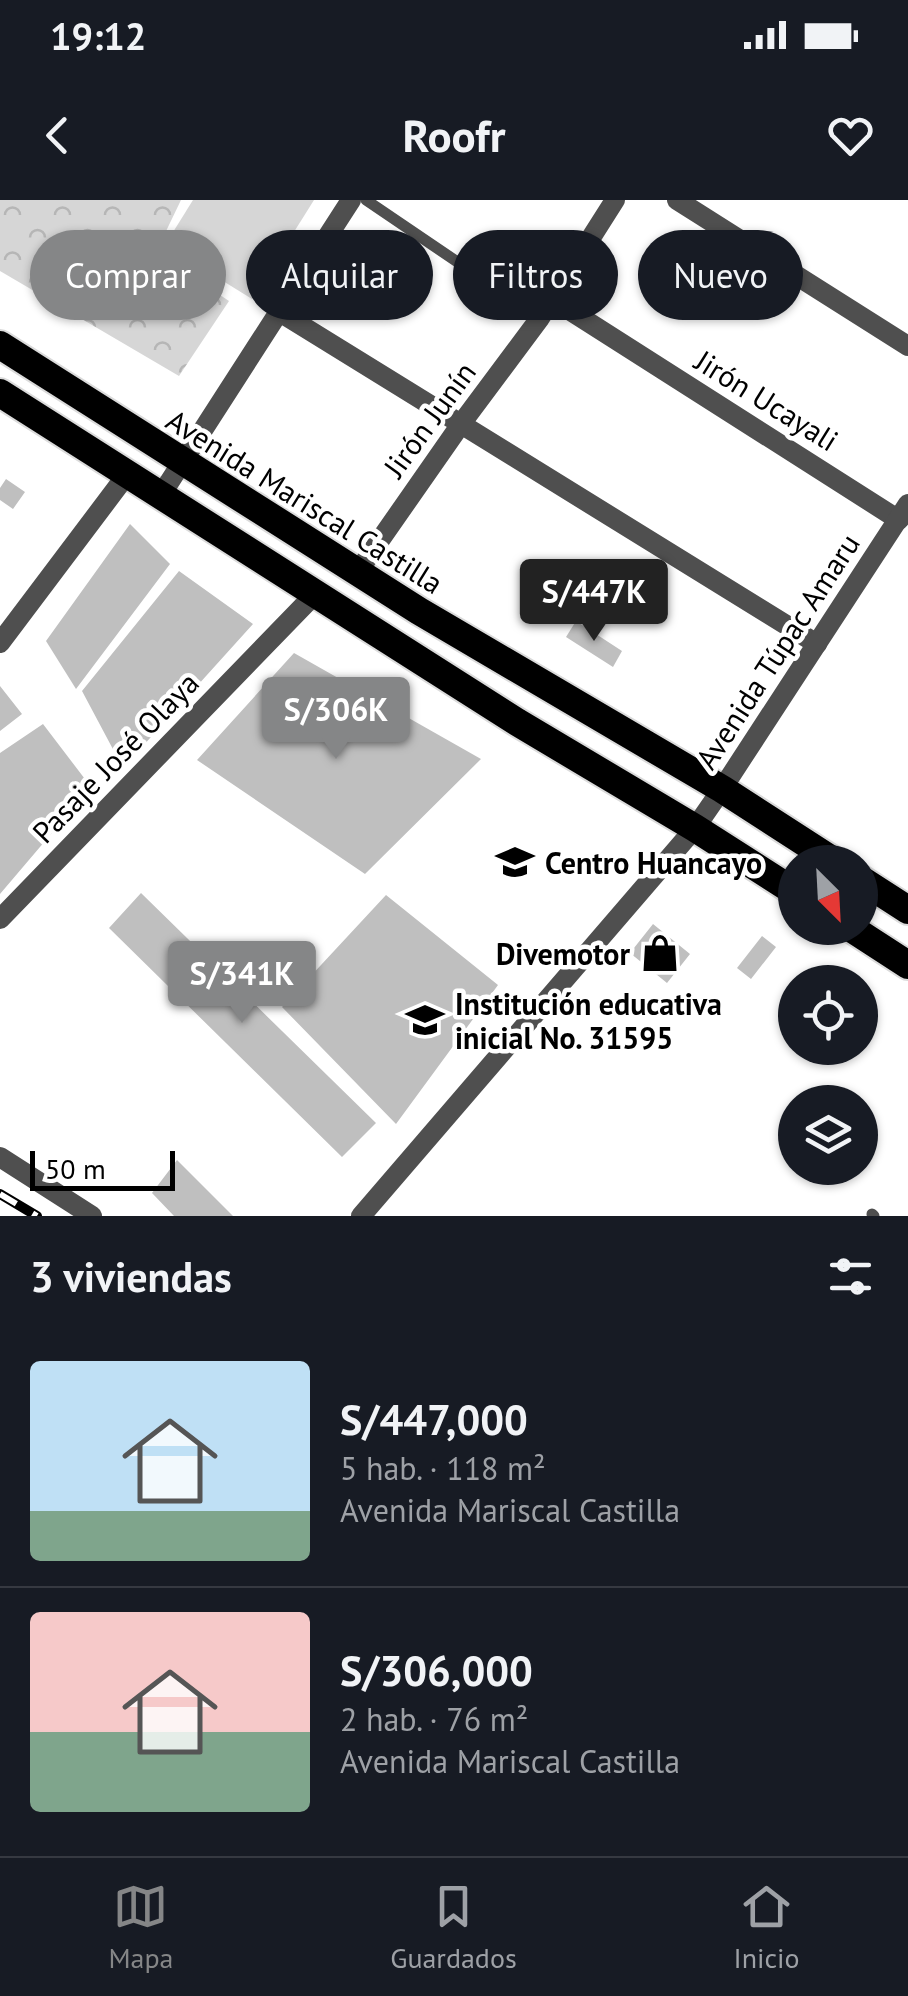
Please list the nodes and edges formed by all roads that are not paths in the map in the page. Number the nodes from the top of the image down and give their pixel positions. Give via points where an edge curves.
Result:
1 (351, 200) edge
2 (366, 200) edge
3 (677, 200) edge
4 (608, 202) edge
5 (331, 230) edge
6 (592, 230) edge
7 (453, 259) edge
8 (272, 320) edge
9 (293, 320) edge
10 (539, 320) edge
11 (587, 320) edge
12 (0, 346) edge
13 (908, 346) edge
14 (0, 393) edge
15 (461, 424) junction
16 (182, 462) junction
17 (128, 474) junction
18 (162, 494) junction
19 (903, 512) edge
20 (357, 572) junction
21 (316, 594) junction
22 (0, 643) edge
23 (817, 644) junction
24 (722, 790) junction
25 (695, 828) junction
26 (808, 845) edge
27 (778, 881) edge
28 (878, 891) edge
29 (908, 910) edge
30 (0, 919) edge
31 (877, 945) edge
32 (908, 965) edge
33 (0, 1157) edge
34 (92, 1216) edge
35 (361, 1216) edge

1 - 5 street
2 - 7 lane
3 - 13 street
4 - 6 street, Jirón Junín
8 - 16 street
9 - 15 street
10 - 15 street, Jirón Junín
11 - 19 street, Jirón Ucayali
12 - 16 highway, Avenida Mariscal Castilla
14 - 17 highway
15 - 20 street, Jirón Junín
15 - 23 street
16 - 18 street
16 - 20 highway, Avenida Mariscal Castilla
17 - 18 highway
17 - 22 street
18 - 21 highway
19 - 23 street, Avenida Túpac Amaru
20 - 24 highway, Avenida Mariscal Castilla
21 - 25 highway
21 - 30 street, Pasaje José Olaya
23 - 24 street, Avenida Túpac Amaru
24 - 25 street, Avenida Túpac Amaru
24 - 26 highway, Avenida Mariscal Castilla
25 - 27 highway
25 - 35 street, Avenida Túpac Amaru
28 - 29 highway
31 - 32 highway
33 - 34 street

